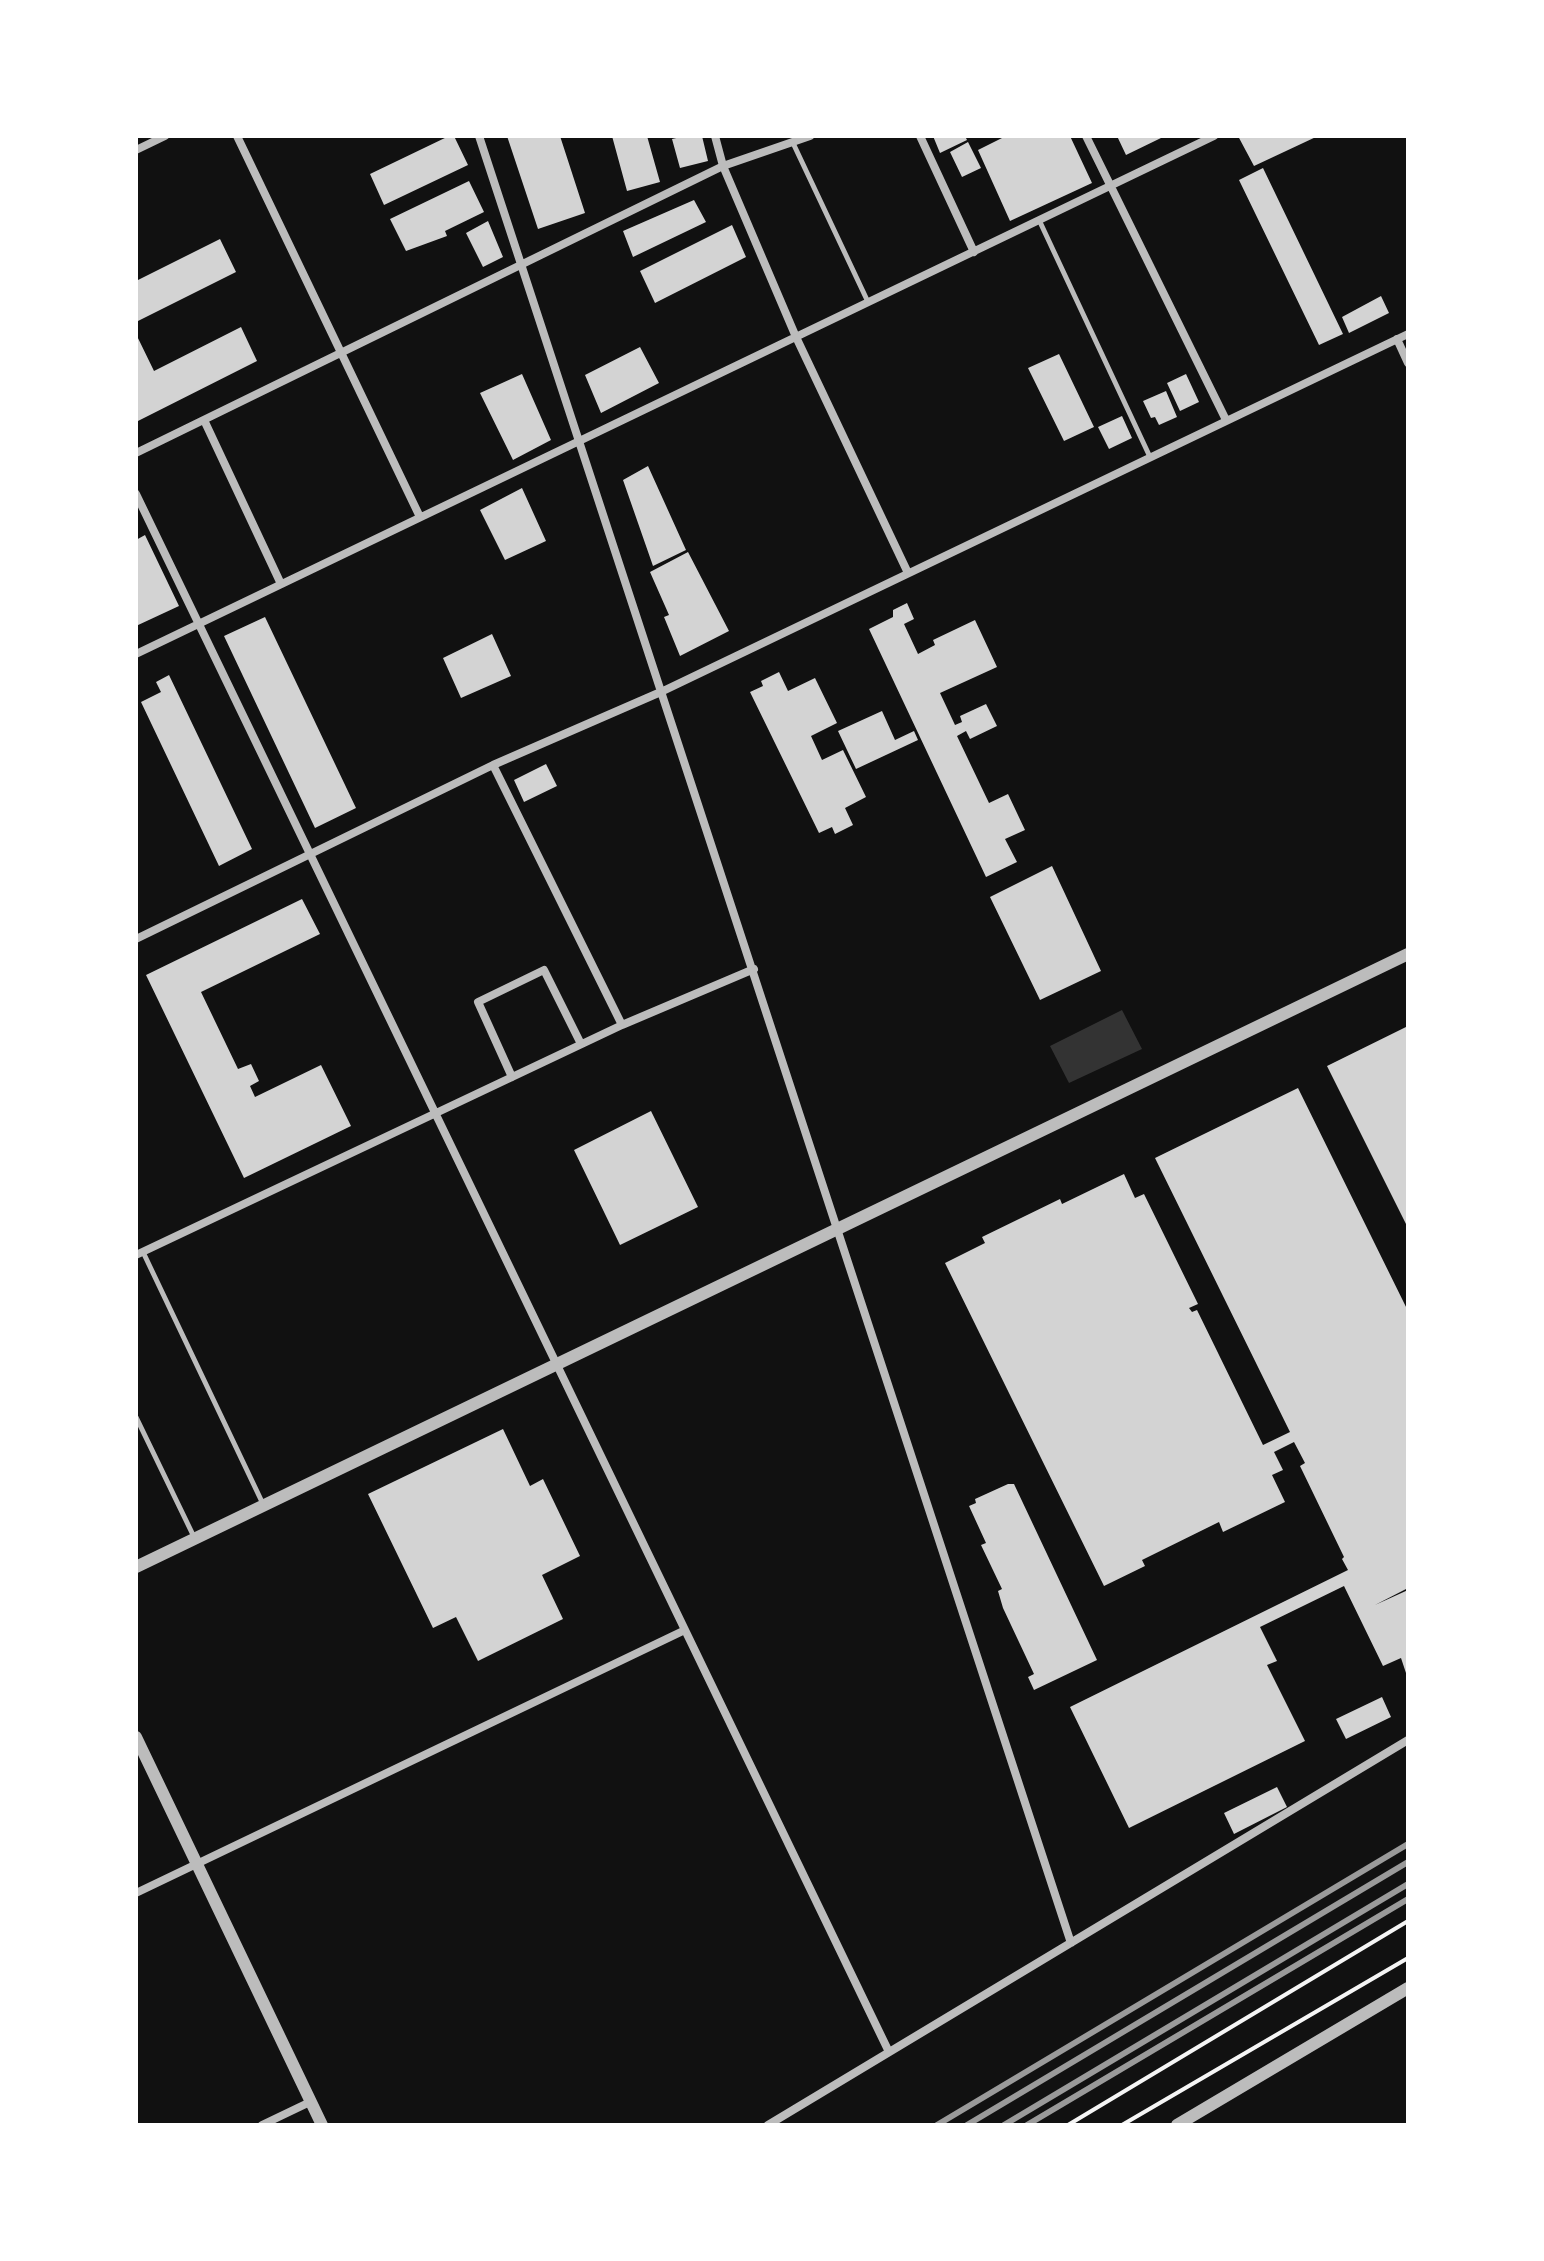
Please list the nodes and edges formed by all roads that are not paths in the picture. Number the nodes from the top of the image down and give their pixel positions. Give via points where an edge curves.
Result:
1 (165, 136) edge
2 (237, 136) edge
3 (479, 136) edge
4 (715, 136) edge
5 (810, 136) edge
6 (920, 136) edge
7 (1086, 136) edge
8 (1214, 136) edge
9 (154, 138) edge
10 (792, 142) junction
11 (136, 150) edge
12 (723, 166) junction
13 (1110, 186) junction
14 (1040, 222) junction
15 (974, 252) junction
16 (521, 262) junction
17 (868, 302) junction
18 (1408, 334) edge
19 (796, 337) junction
20 (1397, 339) junction
21 (341, 354) junction
22 (1408, 363) edge
23 (204, 420) junction
24 (1226, 420) junction
25 (578, 444) junction
26 (136, 453) edge
27 (1150, 457) junction
28 (136, 494) edge
29 (420, 517) junction
30 (908, 573) junction
31 (281, 584) junction
32 (198, 624) junction
33 (136, 654) edge
34 (663, 691) junction
35 (493, 765) junction
36 (310, 854) junction
37 (136, 939) edge
38 (1408, 954) edge
39 (754, 969) junction
40 (622, 1025) junction
41 (581, 1044) junction
42 (512, 1077) junction
43 (435, 1114) junction
44 (839, 1228) junction
45 (139, 1254) edge
46 (557, 1365) junction
47 (136, 1417) edge
48 (264, 1504) junction
49 (195, 1539) junction
50 (136, 1567) edge
51 (685, 1630) junction
52 (136, 1737) edge
53 (1408, 1740) edge
54 (196, 1865) junction
55 (136, 1893) edge
56 (1071, 1943) junction
57 (1408, 1988) edge
58 (889, 2052) junction
59 (310, 2102) junction
60 (262, 2125) edge
61 (322, 2125) edge
62 (768, 2125) edge
63 (1177, 2125) edge

1 - 9 street
2 - 21 street
3 - 16 street
4 - 12 street
5 - 10 street
6 - 15 street
7 - 13 street
8 - 13 street
9 - 11 street
10 - 12 street
10 - 17 lane
12 - 16 street
12 - 19 street
13 - 14 street
13 - 24 street
14 - 15 street
14 - 27 lane
15 - 17 street
16 - 21 street
16 - 25 street
17 - 19 street
18 - 20 street
19 - 25 street
19 - 30 street
20 - 22 street
20 - 24 street
21 - 23 street
21 - 29 street
23 - 26 street
23 - 31 street
24 - 27 street
25 - 29 street
25 - 34 street
27 - 30 street
28 - 32 street
29 - 31 street
30 - 34 street
31 - 32 street
32 - 33 street
32 - 36 street
34 - 35 street
34 - 39 street
35 - 36 street
35 - 40 street
36 - 37 street
36 - 43 street
38 - 44 street
39 - 40 street
39 - 44 street
40 - 41 street
41 - 42 street
41 - 42 street via 544,970 478,1002
42 - 43 street
43 - 45 street
43 - 46 street
44 - 46 street
44 - 56 street
45 - 48 lane
46 - 48 street
46 - 51 street
47 - 49 lane
48 - 49 street
49 - 50 street
51 - 54 street
51 - 58 street
52 - 54 street
53 - 56 street
54 - 55 street
54 - 59 street
56 - 58 street
57 - 63 street
58 - 62 street
59 - 60 street
59 - 61 street

